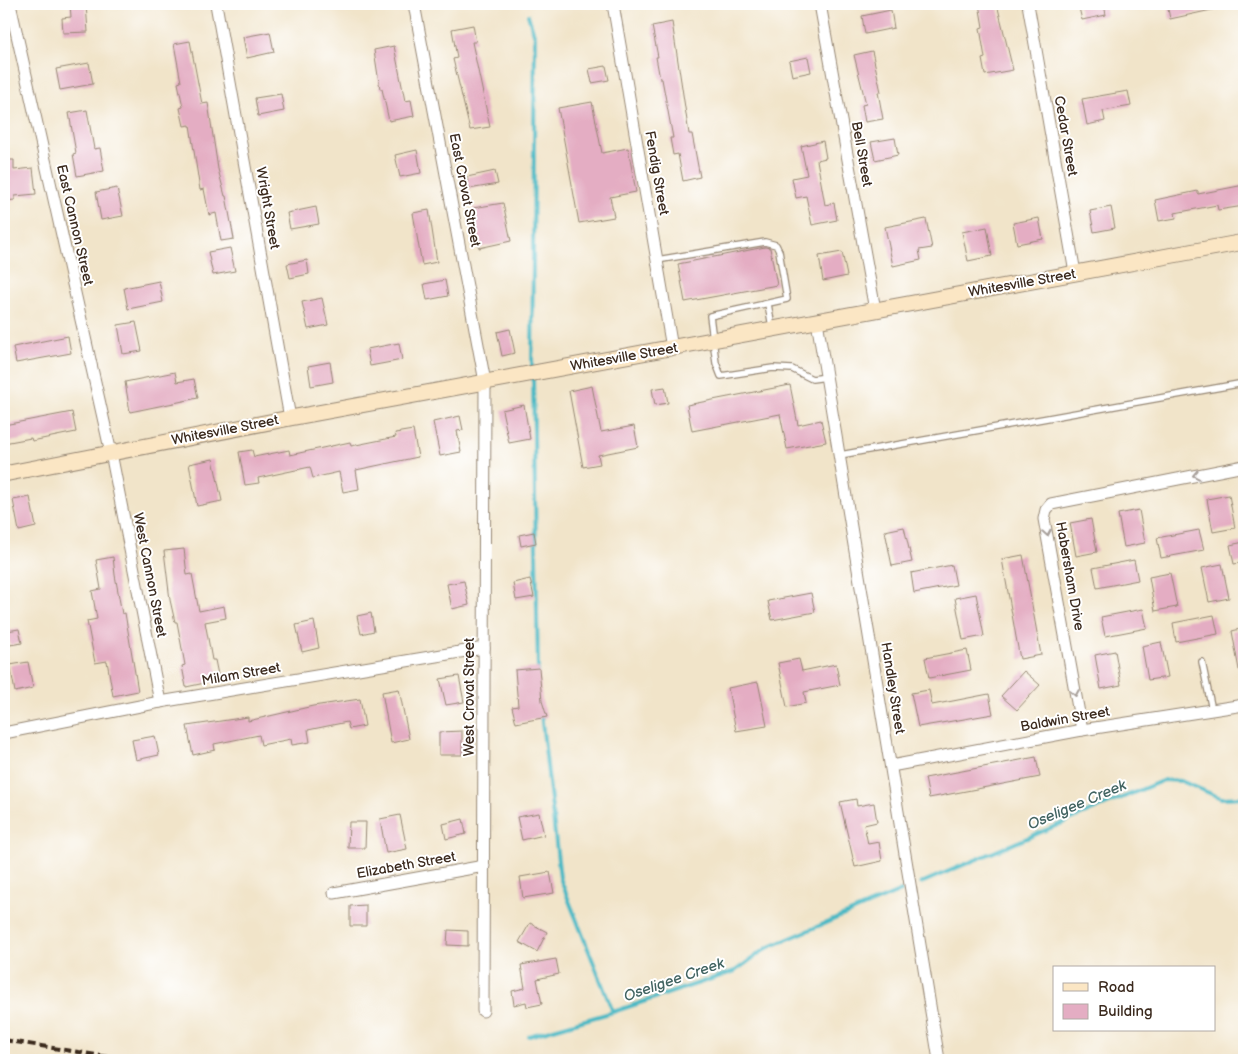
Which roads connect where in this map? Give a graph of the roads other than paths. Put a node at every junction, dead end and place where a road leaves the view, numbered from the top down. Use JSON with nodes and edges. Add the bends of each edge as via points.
{"nodes":[{"id":1,"x":216,"y":4,"type":"edge"},
{"id":2,"x":414,"y":4,"type":"edge"},
{"id":3,"x":613,"y":4,"type":"edge"},
{"id":4,"x":820,"y":4,"type":"edge"},
{"id":5,"x":1028,"y":4,"type":"edge"},
{"id":6,"x":9,"y":11,"type":"edge"},
{"id":7,"x":1244,"y":242,"type":"edge"},
{"id":8,"x":657,"y":260,"type":"junction"},
{"id":9,"x":1075,"y":273,"type":"junction"},
{"id":10,"x":768,"y":304,"type":"junction"},
{"id":11,"x":875,"y":310,"type":"junction"},
{"id":12,"x":817,"y":321,"type":"junction"},
{"id":13,"x":772,"y":329,"type":"junction"},
{"id":14,"x":712,"y":340,"type":"junction"},
{"id":15,"x":672,"y":348,"type":"junction"},
{"id":16,"x":827,"y":377,"type":"junction"},
{"id":17,"x":485,"y":382,"type":"junction"},
{"id":18,"x":1244,"y":383,"type":"edge"},
{"id":19,"x":290,"y":418,"type":"junction"},
{"id":20,"x":111,"y":452,"type":"junction"},
{"id":21,"x":840,"y":455,"type":"junction"},
{"id":22,"x":1244,"y":466,"type":"edge"},
{"id":23,"x":4,"y":474,"type":"edge"},
{"id":24,"x":484,"y":648,"type":"junction"},
{"id":25,"x":1202,"y":662,"type":"dead end"},
{"id":26,"x":160,"y":702,"type":"junction"},
{"id":27,"x":1244,"y":705,"type":"edge"},
{"id":28,"x":1212,"y":710,"type":"junction"},
{"id":29,"x":1082,"y":730,"type":"junction"},
{"id":30,"x":4,"y":733,"type":"edge"},
{"id":31,"x":891,"y":766,"type":"junction"},
{"id":32,"x":484,"y":866,"type":"junction"},
{"id":33,"x":334,"y":893,"type":"dead end"},
{"id":34,"x":483,"y":1011,"type":"dead end"},
{"id":35,"x":939,"y":1060,"type":"edge"}],
"edges":[{"from":1,"to":19,"type":"street","name":"Wright Street"},
{"from":2,"to":17,"type":"street","name":"East Crovat Street"},
{"from":3,"to":8,"type":"street","name":"Fendig Street"},
{"from":4,"to":11,"type":"street","name":"Bell Street"},
{"from":5,"to":9,"type":"street","name":"Cedar Street"},
{"from":6,"to":20,"type":"street","name":"East Cannon Street"},
{"from":7,"to":9,"type":"main road","name":"Whitesville Street"},
{"from":8,"to":10,"type":"lane","via":[[771,243],[779,251],[787,299]]},
{"from":8,"to":15,"type":"street","name":"Fendig Street"},
{"from":9,"to":11,"type":"main road","name":"Whitesville Street"},
{"from":10,"to":13,"type":"lane"},
{"from":10,"to":14,"type":"lane","via":[[713,314],[709,320]]},
{"from":11,"to":12,"type":"main road","name":"Whitesville Street"},
{"from":12,"to":13,"type":"main road","name":"Whitesville Street"},
{"from":12,"to":16,"type":"street","name":"Handley Street"},
{"from":13,"to":14,"type":"main road","name":"Whitesville Street"},
{"from":14,"to":15,"type":"main road","name":"Whitesville Street"},
{"from":14,"to":16,"type":"lane","via":[[720,376],[773,368],[792,369],[812,379]]},
{"from":15,"to":17,"type":"main road","name":"Whitesville Street"},
{"from":16,"to":21,"type":"street","name":"Handley Street"},
{"from":17,"to":19,"type":"main road","name":"Whitesville Street"},
{"from":17,"to":24,"type":"street","name":"West Crovat Street"},
{"from":18,"to":21,"type":"lane"},
{"from":19,"to":20,"type":"main road","name":"Whitesville Street"},
{"from":20,"to":23,"type":"main road","name":"Whitesville Street"},
{"from":20,"to":26,"type":"street","name":"West Cannon Street"},
{"from":21,"to":31,"type":"street","name":"Handley Street"},
{"from":22,"to":29,"type":"street","name":"Habersham Drive","one_way":true,"via":[[1097,493],[1052,504],[1046,510],[1044,519]]},
{"from":24,"to":26,"type":"street","name":"Milam Street"},
{"from":24,"to":32,"type":"street","name":"West Crovat Street"},
{"from":25,"to":28,"type":"lane"},
{"from":26,"to":30,"type":"street","name":"Milam Street"},
{"from":27,"to":28,"type":"street","name":"Baldwin Street"},
{"from":28,"to":29,"type":"street","name":"Baldwin Street"},
{"from":29,"to":31,"type":"street","name":"Baldwin Street"},
{"from":31,"to":35,"type":"street","name":"Handley Street"},
{"from":32,"to":33,"type":"street","name":"Elizabeth Street"},
{"from":32,"to":34,"type":"street","name":"West Crovat Street"}]}
